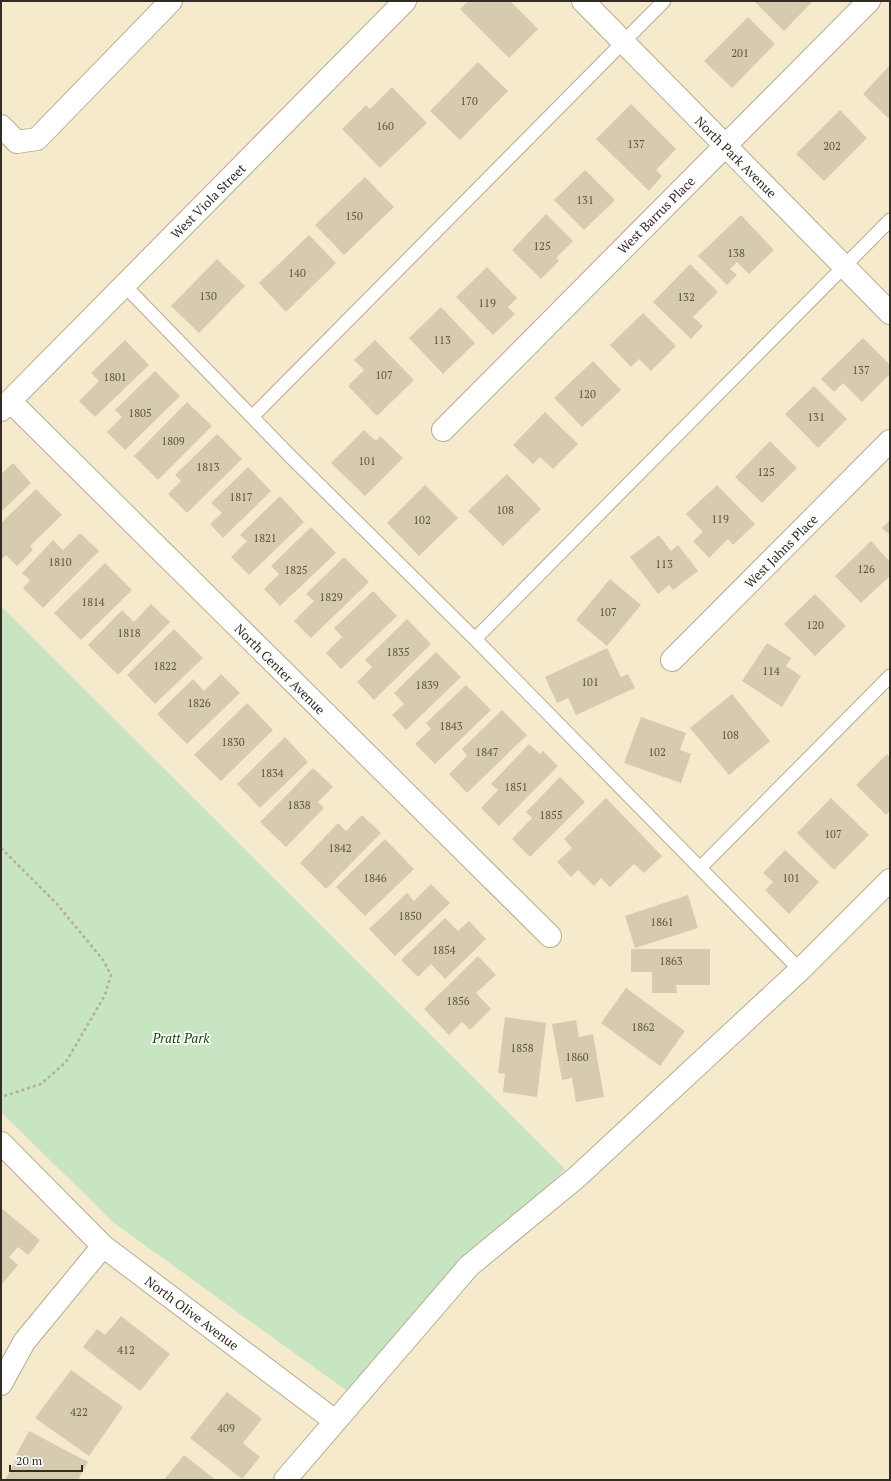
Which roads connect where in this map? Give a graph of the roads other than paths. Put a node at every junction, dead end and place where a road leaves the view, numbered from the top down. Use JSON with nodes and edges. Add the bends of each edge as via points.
{"nodes":[{"id":1,"x":171,"y":1,"type":"edge"},
{"id":2,"x":405,"y":1,"type":"edge"},
{"id":3,"x":583,"y":1,"type":"edge"},
{"id":4,"x":664,"y":1,"type":"edge"},
{"id":5,"x":869,"y":1,"type":"edge"},
{"id":6,"x":624,"y":42,"type":"junction"},
{"id":7,"x":1,"y":126,"type":"edge"},
{"id":8,"x":725,"y":146,"type":"junction"},
{"id":9,"x":890,"y":220,"type":"edge"},
{"id":10,"x":844,"y":266,"type":"junction"},
{"id":11,"x":125,"y":286,"type":"junction"},
{"id":12,"x":890,"y":313,"type":"edge"},
{"id":13,"x":6,"y":406,"type":"edge"},
{"id":14,"x":252,"y":416,"type":"junction"},
{"id":15,"x":443,"y":430,"type":"dead end"},
{"id":16,"x":890,"y":441,"type":"edge"},
{"id":17,"x":475,"y":639,"type":"junction"},
{"id":18,"x":672,"y":660,"type":"dead end"},
{"id":19,"x":890,"y":676,"type":"edge"},
{"id":20,"x":700,"y":868,"type":"junction"},
{"id":21,"x":890,"y":880,"type":"edge"},
{"id":22,"x":550,"y":936,"type":"dead end"},
{"id":23,"x":800,"y":970,"type":"junction"},
{"id":24,"x":1,"y":1143,"type":"edge"},
{"id":25,"x":103,"y":1246,"type":"junction"},
{"id":26,"x":1,"y":1384,"type":"edge"},
{"id":27,"x":335,"y":1421,"type":"junction"},
{"id":28,"x":285,"y":1480,"type":"edge"}],
"edges":[{"from":1,"to":7,"type":"street","via":[[37,139],[17,142]]},
{"from":2,"to":11,"type":"street","name":"West Viola Street"},
{"from":3,"to":6,"type":"street","name":"North Park Avenue"},
{"from":4,"to":6,"type":"lane"},
{"from":5,"to":8,"type":"street","name":"West Barrus Place"},
{"from":6,"to":8,"type":"street","name":"North Park Avenue"},
{"from":6,"to":14,"type":"lane"},
{"from":8,"to":10,"type":"street","name":"North Park Avenue"},
{"from":8,"to":15,"type":"street","name":"West Barrus Place"},
{"from":9,"to":10,"type":"lane"},
{"from":10,"to":12,"type":"street","name":"North Park Avenue"},
{"from":10,"to":17,"type":"lane"},
{"from":11,"to":13,"type":"street","name":"West Viola Street"},
{"from":11,"to":14,"type":"lane"},
{"from":13,"to":22,"type":"street","name":"North Center Avenue"},
{"from":14,"to":17,"type":"lane"},
{"from":16,"to":18,"type":"street","name":"West Jahns Place"},
{"from":17,"to":20,"type":"lane"},
{"from":19,"to":20,"type":"lane"},
{"from":20,"to":23,"type":"lane"},
{"from":21,"to":23,"type":"street"},
{"from":23,"to":27,"type":"street","via":[[577,1176],[469,1266]]},
{"from":24,"to":25,"type":"street","name":"North Olive Avenue"},
{"from":25,"to":26,"type":"street","via":[[24,1342]]},
{"from":25,"to":27,"type":"street","name":"North Olive Avenue"},
{"from":27,"to":28,"type":"street"}]}
